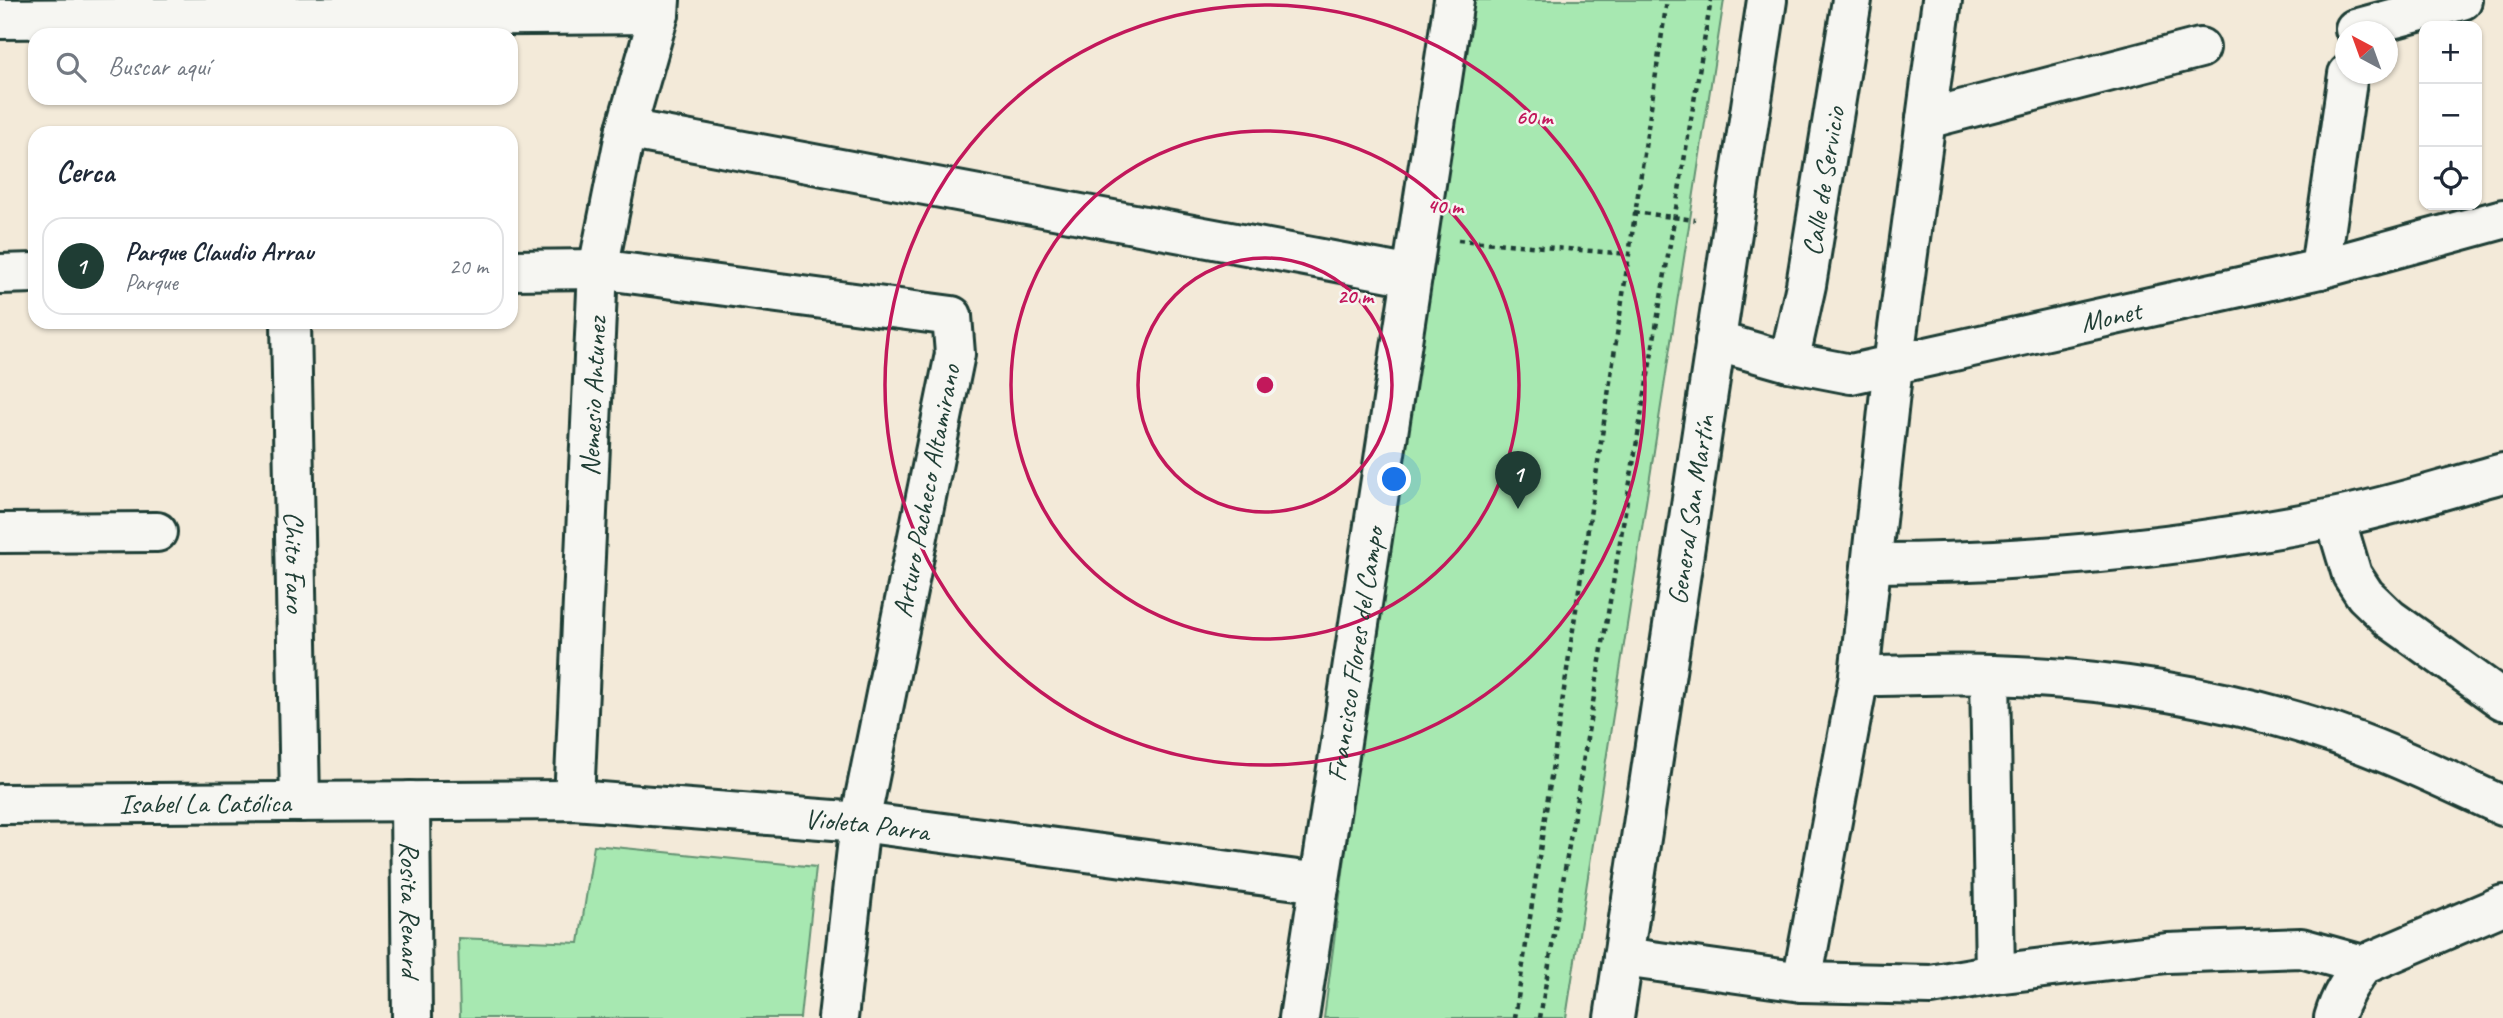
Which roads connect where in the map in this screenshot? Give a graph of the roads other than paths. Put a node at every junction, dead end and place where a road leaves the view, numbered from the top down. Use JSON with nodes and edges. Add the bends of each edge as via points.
{"nodes":[{"id":1,"x":1454,"y":0,"type":"edge"},
{"id":2,"x":1767,"y":0,"type":"edge"},
{"id":3,"x":1853,"y":0,"type":"edge"},
{"id":4,"x":1942,"y":0,"type":"edge"},
{"id":5,"x":2462,"y":0,"type":"edge"},
{"id":6,"x":659,"y":7,"type":"edge"},
{"id":7,"x":276,"y":8,"type":"edge"},
{"id":8,"x":0,"y":19,"type":"edge"},
{"id":9,"x":2356,"y":20,"type":"edge"},
{"id":10,"x":2200,"y":48,"type":"dead end"},
{"id":11,"x":2347,"y":84,"type":"edge"},
{"id":12,"x":1926,"y":119,"type":"junction"},
{"id":13,"x":626,"y":129,"type":"junction"},
{"id":14,"x":2503,"y":219,"type":"edge"},
{"id":15,"x":2320,"y":269,"type":"junction"},
{"id":16,"x":518,"y":270,"type":"edge"},
{"id":17,"x":598,"y":270,"type":"junction"},
{"id":18,"x":28,"y":273,"type":"edge"},
{"id":19,"x":0,"y":274,"type":"edge"},
{"id":20,"x":1412,"y":276,"type":"junction"},
{"id":21,"x":291,"y":329,"type":"edge"},
{"id":22,"x":1715,"y":341,"type":"junction"},
{"id":23,"x":1789,"y":362,"type":"junction"},
{"id":24,"x":1893,"y":365,"type":"junction"},
{"id":25,"x":2503,"y":473,"type":"edge"},
{"id":26,"x":2335,"y":517,"type":"junction"},
{"id":27,"x":157,"y":532,"type":"dead end"},
{"id":28,"x":0,"y":533,"type":"edge"},
{"id":29,"x":1871,"y":563,"type":"junction"},
{"id":30,"x":1990,"y":675,"type":"junction"},
{"id":31,"x":1859,"y":676,"type":"junction"},
{"id":32,"x":2503,"y":700,"type":"edge"},
{"id":33,"x":574,"y":800,"type":"junction"},
{"id":34,"x":410,"y":801,"type":"junction"},
{"id":35,"x":300,"y":802,"type":"junction"},
{"id":36,"x":0,"y":804,"type":"edge"},
{"id":37,"x":2503,"y":806,"type":"edge"},
{"id":38,"x":860,"y":822,"type":"junction"},
{"id":39,"x":1320,"y":883,"type":"junction"},
{"id":40,"x":2503,"y":905,"type":"edge"},
{"id":41,"x":1623,"y":957,"type":"junction"},
{"id":42,"x":2363,"y":965,"type":"junction"},
{"id":43,"x":1995,"y":974,"type":"junction"},
{"id":44,"x":1802,"y":982,"type":"junction"},
{"id":45,"x":412,"y":1018,"type":"edge"},
{"id":46,"x":838,"y":1018,"type":"edge"},
{"id":47,"x":1299,"y":1018,"type":"edge"},
{"id":48,"x":1614,"y":1018,"type":"edge"},
{"id":49,"x":2334,"y":1018,"type":"edge"}],
"edges":[{"from":1,"to":20,"type":"street","name":"Francisco Flores del Campo"},
{"from":2,"to":22,"type":"street","name":"General San Martín"},
{"from":3,"to":23,"type":"street","name":"Calle de Servicio"},
{"from":4,"to":12,"type":"street"},
{"from":5,"to":9,"type":"street"},
{"from":6,"to":7,"type":"street"},
{"from":6,"to":13,"type":"street","name":"Nemesio Antunez"},
{"from":7,"to":8,"type":"street"},
{"from":10,"to":12,"type":"street"},
{"from":11,"to":15,"type":"street"},
{"from":12,"to":24,"type":"street"},
{"from":13,"to":17,"type":"street","name":"Nemesio Antunez"},
{"from":13,"to":20,"type":"street"},
{"from":14,"to":15,"type":"street","name":"Monet"},
{"from":15,"to":24,"type":"street","name":"Monet"},
{"from":16,"to":17,"type":"street"},
{"from":17,"to":33,"type":"street","name":"Nemesio Antunez"},
{"from":17,"to":38,"type":"street","name":"Arturo Pacheco Altamirano","via":[[952,316],[955,354]]},
{"from":18,"to":19,"type":"street"},
{"from":20,"to":39,"type":"street","name":"Francisco Flores del Campo"},
{"from":21,"to":35,"type":"street","name":"Chito Faro"},
{"from":22,"to":23,"type":"street","name":"Monet"},
{"from":22,"to":41,"type":"street","name":"General San Martín"},
{"from":23,"to":24,"type":"street","name":"Monet","via":[[1851,374]]},
{"from":24,"to":29,"type":"street"},
{"from":25,"to":26,"type":"street"},
{"from":26,"to":29,"type":"street","via":[[2092,554]]},
{"from":26,"to":32,"type":"street","via":[[2352,575],[2365,595],[2390,619]]},
{"from":27,"to":28,"type":"street"},
{"from":29,"to":31,"type":"street"},
{"from":30,"to":31,"type":"street"},
{"from":30,"to":37,"type":"street","via":[[2144,688],[2275,716],[2383,751]]},
{"from":30,"to":43,"type":"street"},
{"from":31,"to":44,"type":"street"},
{"from":33,"to":34,"type":"street","name":"Violeta Parra"},
{"from":33,"to":38,"type":"street","name":"Violeta Parra"},
{"from":34,"to":35,"type":"street","name":"Isabel La Católica"},
{"from":34,"to":45,"type":"street","name":"Rosita Renard"},
{"from":35,"to":36,"type":"street","name":"Isabel La Católica"},
{"from":38,"to":39,"type":"street","name":"Violeta Parra"},
{"from":38,"to":46,"type":"street","name":"Arturo Pacheco Altamirano"},
{"from":39,"to":47,"type":"street","name":"Francisco Flores del Campo"},
{"from":40,"to":42,"type":"street"},
{"from":41,"to":44,"type":"street"},
{"from":41,"to":48,"type":"street","name":"General San Martín"},
{"from":42,"to":43,"type":"street","via":[[2301,948],[2258,949],[2167,953]]},
{"from":42,"to":49,"type":"street","via":[[2344,991]]},
{"from":43,"to":44,"type":"street","via":[[1931,985]]}]}
